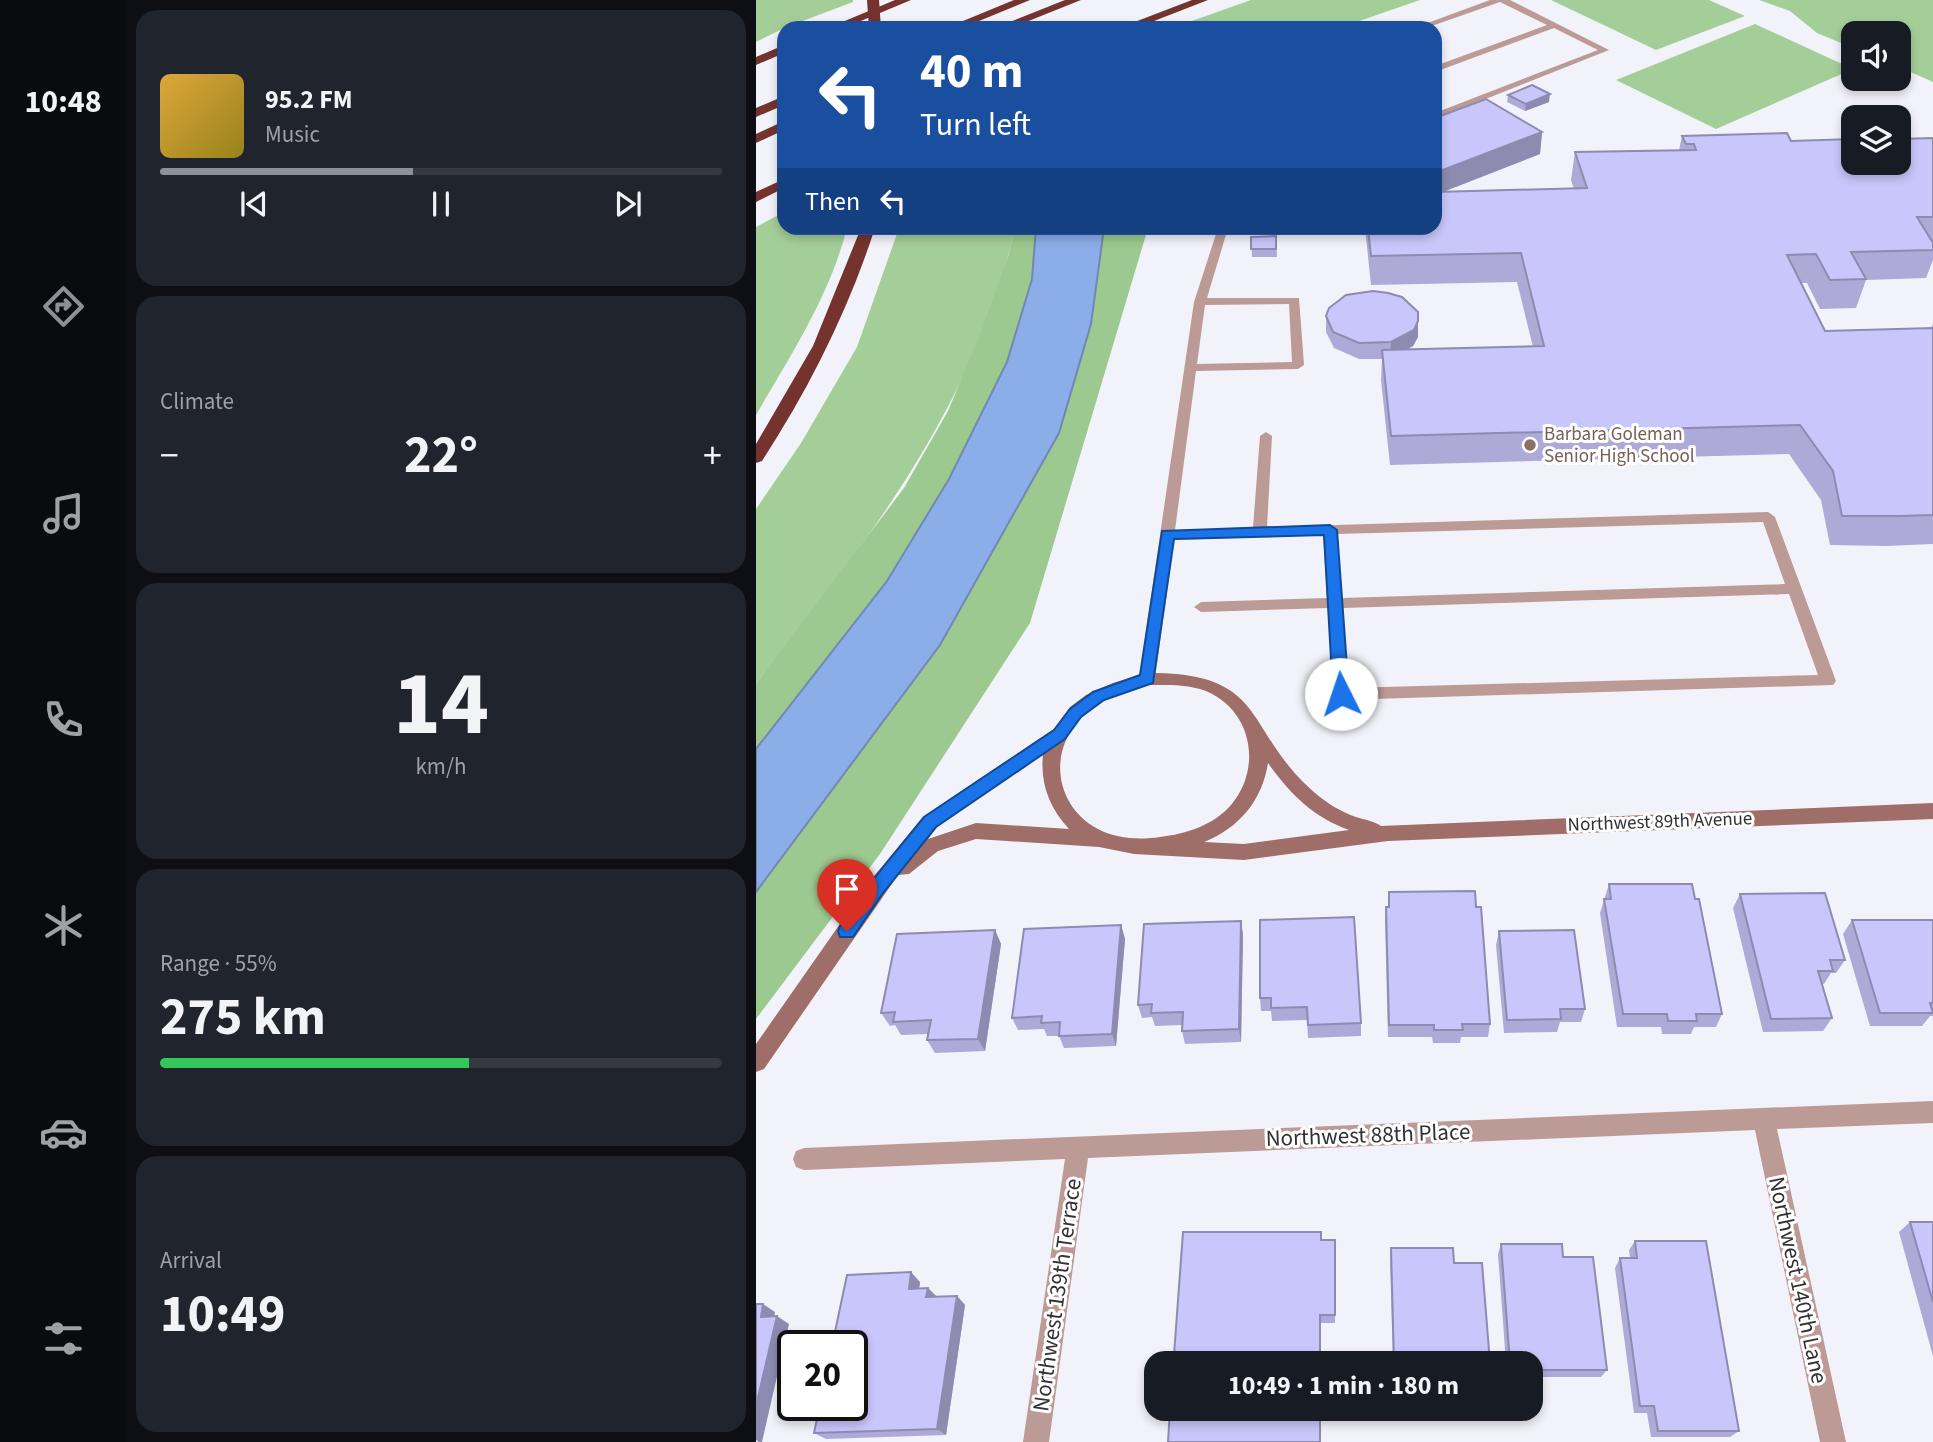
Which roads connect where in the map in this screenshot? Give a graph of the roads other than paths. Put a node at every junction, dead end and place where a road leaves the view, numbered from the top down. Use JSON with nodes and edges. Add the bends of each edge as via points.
{"nodes":[{"id":1,"x":873,"y":0,"type":"edge"},
{"id":2,"x":905,"y":0,"type":"edge"},
{"id":3,"x":1024,"y":0,"type":"edge"},
{"id":4,"x":1075,"y":0,"type":"edge"},
{"id":5,"x":1202,"y":0,"type":"edge"},
{"id":6,"x":1500,"y":0,"type":"edge"},
{"id":7,"x":852,"y":21,"type":"edge"},
{"id":8,"x":874,"y":21,"type":"edge"},
{"id":9,"x":969,"y":21,"type":"edge"},
{"id":10,"x":1020,"y":21,"type":"edge"},
{"id":11,"x":1144,"y":21,"type":"edge"},
{"id":12,"x":1438,"y":21,"type":"edge"},
{"id":13,"x":1554,"y":25,"type":"junction"},
{"id":14,"x":777,"y":52,"type":"edge"},
{"id":15,"x":756,"y":61,"type":"edge"},
{"id":16,"x":1442,"y":66,"type":"edge"},
{"id":17,"x":777,"y":103,"type":"edge"},
{"id":18,"x":756,"y":113,"type":"edge"},
{"id":19,"x":1442,"y":113,"type":"edge"},
{"id":20,"x":777,"y":128,"type":"edge"},
{"id":21,"x":756,"y":139,"type":"edge"},
{"id":22,"x":777,"y":187,"type":"edge"},
{"id":23,"x":756,"y":198,"type":"edge"},
{"id":24,"x":866,"y":235,"type":"edge"},
{"id":25,"x":1221,"y":235,"type":"edge"},
{"id":26,"x":1200,"y":302,"type":"junction"},
{"id":27,"x":1191,"y":368,"type":"junction"},
{"id":28,"x":1266,"y":436,"type":"dead end"},
{"id":29,"x":756,"y":457,"type":"edge"},
{"id":30,"x":1330,"y":530,"type":"junction"},
{"id":31,"x":1260,"y":532,"type":"junction"},
{"id":32,"x":1167,"y":535,"type":"junction"},
{"id":33,"x":1794,"y":589,"type":"junction"},
{"id":34,"x":1335,"y":601,"type":"junction"},
{"id":35,"x":1201,"y":607,"type":"dead end"},
{"id":36,"x":1147,"y":678,"type":"junction"},
{"id":37,"x":1059,"y":734,"type":"junction"},
{"id":38,"x":1259,"y":736,"type":"junction"},
{"id":39,"x":1933,"y":811,"type":"edge"},
{"id":40,"x":1388,"y":833,"type":"junction"},
{"id":41,"x":1101,"y":839,"type":"junction"},
{"id":42,"x":1142,"y":848,"type":"junction"},
{"id":43,"x":877,"y":887,"type":"junction"},
{"id":44,"x":756,"y":1062,"type":"edge"},
{"id":45,"x":1933,"y":1112,"type":"edge"},
{"id":46,"x":1763,"y":1118,"type":"junction"},
{"id":47,"x":1078,"y":1147,"type":"junction"},
{"id":48,"x":804,"y":1159,"type":"dead end"},
{"id":49,"x":1036,"y":1442,"type":"edge"},
{"id":50,"x":1833,"y":1442,"type":"edge"}],
"edges":[{"from":1,"to":8,"type":"highway","bridge":true},
{"from":2,"to":7,"type":"highway"},
{"from":3,"to":9,"type":"highway"},
{"from":4,"to":10,"type":"highway"},
{"from":5,"to":11,"type":"highway"},
{"from":6,"to":12,"type":"lane"},
{"from":6,"to":13,"type":"lane"},
{"from":13,"to":16,"type":"lane"},
{"from":13,"to":19,"type":"lane","via":[[1605,50]]},
{"from":14,"to":15,"type":"highway"},
{"from":17,"to":18,"type":"highway"},
{"from":20,"to":21,"type":"highway"},
{"from":22,"to":23,"type":"highway"},
{"from":24,"to":29,"type":"highway","via":[[847,292],[794,402]]},
{"from":25,"to":26,"type":"lane"},
{"from":26,"to":27,"type":"lane"},
{"from":26,"to":27,"type":"lane","via":[[1295,300],[1298,365]]},
{"from":27,"to":32,"type":"lane"},
{"from":28,"to":31,"type":"lane"},
{"from":30,"to":31,"type":"lane"},
{"from":30,"to":33,"type":"lane","via":[[1768,517]]},
{"from":30,"to":34,"type":"lane"},
{"from":31,"to":32,"type":"lane"},
{"from":32,"to":36,"type":"lane"},
{"from":33,"to":34,"type":"lane"},
{"from":33,"to":34,"type":"lane","via":[[1828,681],[1341,694]]},
{"from":34,"to":35,"type":"lane"},
{"from":36,"to":37,"type":"street","via":[[1098,696],[1075,713]]},
{"from":36,"to":38,"type":"street","via":[[1183,679],[1209,686],[1232,698],[1249,715]]},
{"from":37,"to":41,"type":"street","via":[[1050,758],[1050,783],[1059,806],[1077,825]]},
{"from":37,"to":43,"type":"street","via":[[930,822]]},
{"from":38,"to":40,"type":"street","name":"Northwest 89th Avenue","via":[[1299,794],[1343,823]]},
{"from":38,"to":42,"type":"street","via":[[1261,762],[1253,788],[1235,813],[1176,844]]},
{"from":39,"to":40,"type":"street","name":"Northwest 89th Avenue"},
{"from":40,"to":42,"type":"street","name":"Northwest 89th Avenue","via":[[1244,852]]},
{"from":41,"to":42,"type":"street"},
{"from":41,"to":43,"type":"street","via":[[976,831],[932,845]]},
{"from":43,"to":44,"type":"street"},
{"from":45,"to":46,"type":"street","name":"Northwest 88th Place"},
{"from":46,"to":47,"type":"street","name":"Northwest 88th Place"},
{"from":46,"to":50,"type":"street","name":"Northwest 140th Lane"},
{"from":47,"to":48,"type":"street","name":"Northwest 88th Place"},
{"from":47,"to":49,"type":"street","name":"Northwest 139th Terrace"}]}
